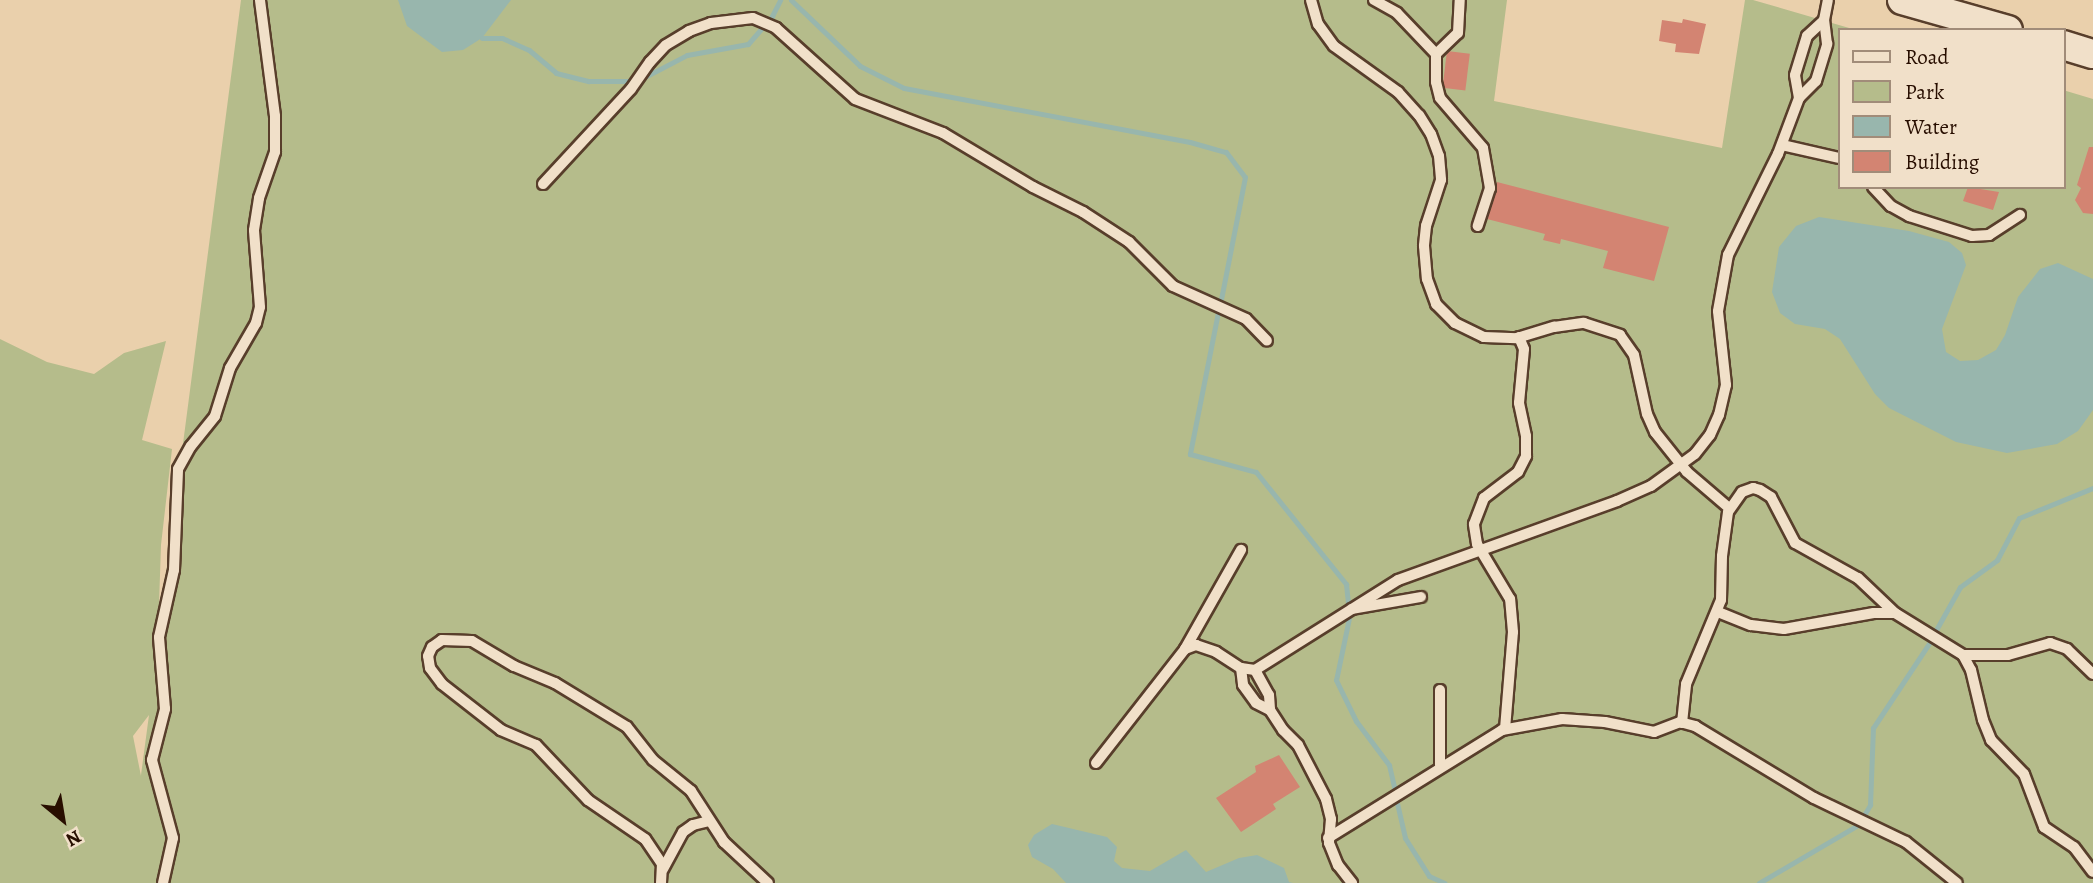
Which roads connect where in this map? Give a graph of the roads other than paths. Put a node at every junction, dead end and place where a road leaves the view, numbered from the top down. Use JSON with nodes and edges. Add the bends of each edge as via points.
{"nodes":[{"id":1,"x":260,"y":0,"type":"edge"},
{"id":2,"x":1311,"y":0,"type":"edge"},
{"id":3,"x":1460,"y":0,"type":"edge"},
{"id":4,"x":1828,"y":0,"type":"edge"},
{"id":5,"x":1902,"y":0,"type":"edge"},
{"id":6,"x":1379,"y":1,"type":"edge"},
{"id":7,"x":1824,"y":20,"type":"junction"},
{"id":8,"x":2001,"y":28,"type":"edge"},
{"id":9,"x":2065,"y":46,"type":"edge"},
{"id":10,"x":1436,"y":54,"type":"junction"},
{"id":11,"x":2093,"y":54,"type":"edge"},
{"id":12,"x":1800,"y":98,"type":"junction"},
{"id":13,"x":1782,"y":145,"type":"junction"},
{"id":14,"x":1838,"y":158,"type":"edge"},
{"id":15,"x":543,"y":184,"type":"dead end"},
{"id":16,"x":1875,"y":189,"type":"edge"},
{"id":17,"x":2020,"y":215,"type":"dead end"},
{"id":18,"x":1478,"y":226,"type":"dead end"},
{"id":19,"x":1519,"y":337,"type":"junction"},
{"id":20,"x":1267,"y":341,"type":"dead end"},
{"id":21,"x":1682,"y":466,"type":"junction"},
{"id":22,"x":1729,"y":508,"type":"junction"},
{"id":23,"x":1241,"y":550,"type":"dead end"},
{"id":24,"x":1480,"y":550,"type":"junction"},
{"id":25,"x":1421,"y":597,"type":"dead end"},
{"id":26,"x":1348,"y":610,"type":"junction"},
{"id":27,"x":1718,"y":612,"type":"junction"},
{"id":28,"x":1895,"y":613,"type":"junction"},
{"id":29,"x":1185,"y":649,"type":"junction"},
{"id":30,"x":1963,"y":655,"type":"junction"},
{"id":31,"x":1241,"y":668,"type":"junction"},
{"id":32,"x":1255,"y":670,"type":"junction"},
{"id":33,"x":2093,"y":674,"type":"edge"},
{"id":34,"x":1440,"y":690,"type":"dead end"},
{"id":35,"x":1270,"y":710,"type":"junction"},
{"id":36,"x":1682,"y":723,"type":"junction"},
{"id":37,"x":1505,"y":729,"type":"junction"},
{"id":38,"x":1096,"y":763,"type":"dead end"},
{"id":39,"x":1440,"y":765,"type":"junction"},
{"id":40,"x":709,"y":821,"type":"junction"},
{"id":41,"x":1328,"y":838,"type":"junction"},
{"id":42,"x":663,"y":869,"type":"junction"},
{"id":43,"x":2093,"y":872,"type":"edge"},
{"id":44,"x":163,"y":883,"type":"edge"},
{"id":45,"x":661,"y":883,"type":"edge"},
{"id":46,"x":768,"y":883,"type":"edge"},
{"id":47,"x":1352,"y":883,"type":"edge"},
{"id":48,"x":1957,"y":883,"type":"edge"}],
"edges":[{"from":1,"to":44,"type":"lane","via":[[275,116],[275,152],[254,230],[260,307],[230,368],[215,416],[178,469],[174,569],[159,637],[165,709],[152,760],[173,838]]},
{"from":2,"to":19,"type":"lane","via":[[1318,23],[1334,46],[1398,92],[1431,134],[1441,180],[1424,246],[1427,279],[1436,304],[1475,335]]},
{"from":3,"to":10,"type":"lane","via":[[1458,33]]},
{"from":4,"to":7,"type":"lane"},
{"from":5,"to":8,"type":"main road"},
{"from":6,"to":10,"type":"lane"},
{"from":7,"to":12,"type":"lane","via":[[1827,44],[1816,82]]},
{"from":7,"to":12,"type":"lane","via":[[1807,36],[1795,75]]},
{"from":9,"to":11,"type":"main road"},
{"from":10,"to":18,"type":"lane","via":[[1440,97],[1474,133],[1488,168],[1490,188]]},
{"from":12,"to":13,"type":"lane"},
{"from":13,"to":14,"type":"lane"},
{"from":13,"to":21,"type":"lane","via":[[1721,278],[1718,311],[1726,385],[1718,415],[1710,435]]},
{"from":15,"to":20,"type":"lane","via":[[666,45],[711,23],[753,18],[776,28],[855,99],[943,133],[1083,212],[1129,242],[1173,286],[1246,319]]},
{"from":16,"to":17,"type":"lane","via":[[1909,216],[1972,236],[1989,235]]},
{"from":19,"to":21,"type":"lane","via":[[1574,323],[1592,324],[1620,335],[1634,355],[1651,424]]},
{"from":19,"to":24,"type":"lane","via":[[1524,349],[1519,403],[1526,456],[1518,472],[1479,506],[1474,524]]},
{"from":21,"to":22,"type":"lane"},
{"from":21,"to":24,"type":"lane","via":[[1617,501]]},
{"from":22,"to":27,"type":"lane"},
{"from":22,"to":28,"type":"lane","via":[[1748,489],[1766,493],[1795,543],[1858,578]]},
{"from":23,"to":29,"type":"lane"},
{"from":24,"to":26,"type":"lane","via":[[1398,580]]},
{"from":24,"to":37,"type":"lane","via":[[1510,599],[1513,632]]},
{"from":25,"to":26,"type":"lane"},
{"from":26,"to":32,"type":"lane"},
{"from":27,"to":28,"type":"lane","via":[[1751,625],[1776,628],[1817,625],[1874,612]]},
{"from":27,"to":36,"type":"lane","via":[[1686,684]]},
{"from":28,"to":30,"type":"lane"},
{"from":29,"to":31,"type":"lane","via":[[1196,645]]},
{"from":29,"to":38,"type":"lane"},
{"from":30,"to":33,"type":"lane","via":[[2008,655],[2050,643],[2067,649]]},
{"from":30,"to":43,"type":"lane","via":[[1991,740],[2024,774],[2044,827],[2074,847]]},
{"from":31,"to":32,"type":"lane"},
{"from":31,"to":35,"type":"lane","via":[[1243,685],[1256,703]]},
{"from":32,"to":35,"type":"lane","via":[[1269,695]]},
{"from":34,"to":39,"type":"lane"},
{"from":35,"to":41,"type":"lane","via":[[1298,745],[1326,799],[1331,819]]},
{"from":36,"to":37,"type":"lane","via":[[1654,732],[1562,719]]},
{"from":36,"to":48,"type":"lane","via":[[1695,726],[1814,799],[1906,842]]},
{"from":37,"to":39,"type":"lane"},
{"from":39,"to":41,"type":"lane"},
{"from":40,"to":42,"type":"lane","via":[[683,832]]},
{"from":40,"to":42,"type":"lane","via":[[691,792],[653,760],[627,727],[555,683],[472,641],[442,640],[432,647],[430,668],[442,684],[501,730],[541,749],[587,800],[645,839]]},
{"from":40,"to":46,"type":"lane","via":[[730,849]]},
{"from":41,"to":47,"type":"lane","via":[[1338,865]]},
{"from":42,"to":45,"type":"lane"}]}
